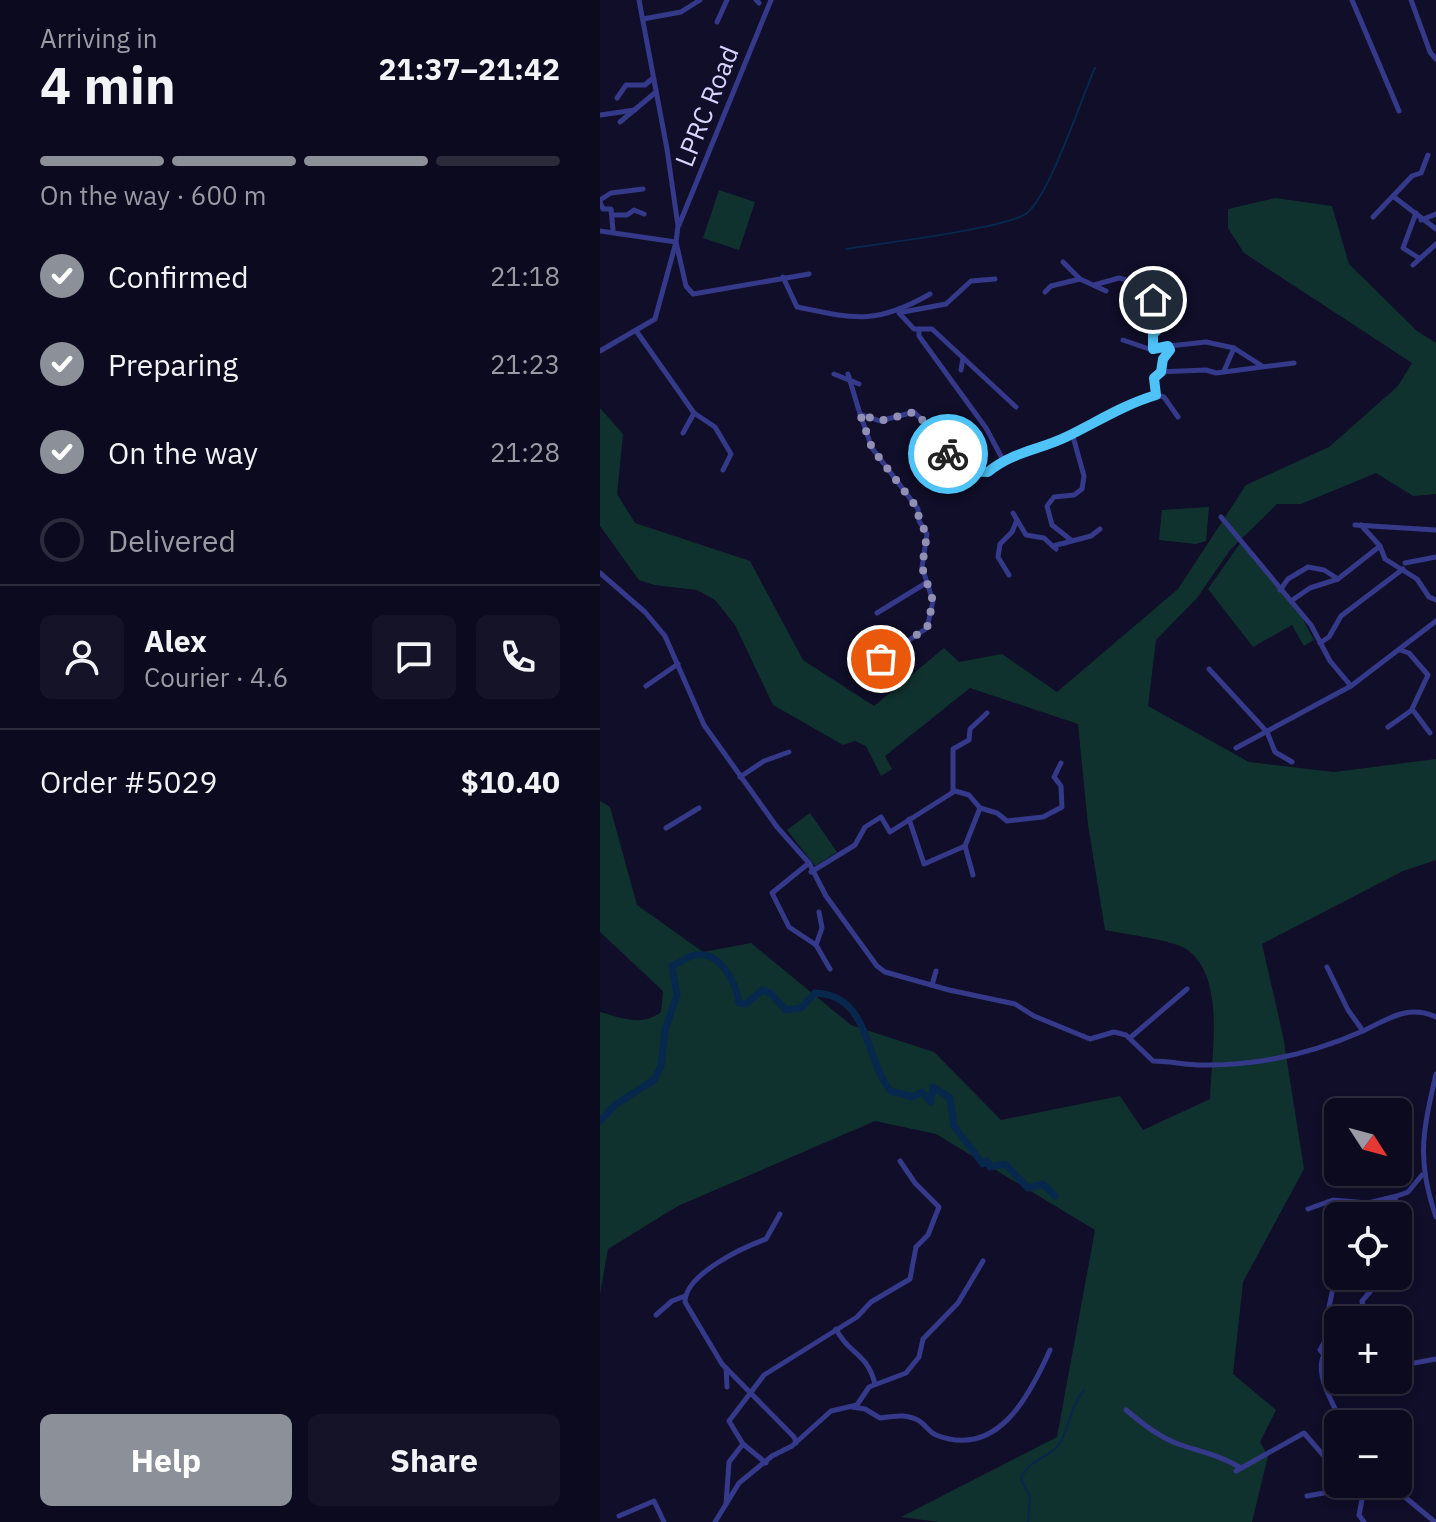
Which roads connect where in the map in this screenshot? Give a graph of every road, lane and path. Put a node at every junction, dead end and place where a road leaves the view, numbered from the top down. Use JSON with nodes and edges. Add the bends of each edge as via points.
{"nodes":[{"id":1,"x":639,"y":0,"type":"edge"},
{"id":2,"x":700,"y":0,"type":"edge"},
{"id":3,"x":727,"y":0,"type":"edge"},
{"id":4,"x":771,"y":0,"type":"edge"},
{"id":5,"x":1352,"y":0,"type":"edge"},
{"id":6,"x":1411,"y":0,"type":"edge"},
{"id":7,"x":643,"y":19,"type":"junction"},
{"id":8,"x":717,"y":22,"type":"dead end"},
{"id":9,"x":1436,"y":59,"type":"edge"},
{"id":10,"x":654,"y":78,"type":"junction"},
{"id":11,"x":656,"y":91,"type":"junction"},
{"id":12,"x":617,"y":98,"type":"dead end"},
{"id":13,"x":636,"y":110,"type":"junction"},
{"id":14,"x":1399,"y":111,"type":"dead end"},
{"id":15,"x":600,"y":115,"type":"edge"},
{"id":16,"x":620,"y":122,"type":"dead end"},
{"id":17,"x":1428,"y":155,"type":"dead end"},
{"id":18,"x":643,"y":189,"type":"dead end"},
{"id":19,"x":1394,"y":197,"type":"junction"},
{"id":20,"x":600,"y":201,"type":"edge"},
{"id":21,"x":644,"y":214,"type":"dead end"},
{"id":22,"x":1436,"y":214,"type":"edge"},
{"id":23,"x":612,"y":215,"type":"junction"},
{"id":24,"x":1373,"y":217,"type":"dead end"},
{"id":25,"x":1414,"y":217,"type":"junction"},
{"id":26,"x":1424,"y":220,"type":"junction"},
{"id":27,"x":678,"y":226,"type":"junction"},
{"id":28,"x":1436,"y":229,"type":"edge"},
{"id":29,"x":613,"y":230,"type":"junction"},
{"id":30,"x":600,"y":231,"type":"edge"},
{"id":31,"x":676,"y":242,"type":"junction"},
{"id":32,"x":1436,"y":244,"type":"edge"},
{"id":33,"x":1419,"y":258,"type":"junction"},
{"id":34,"x":1063,"y":262,"type":"dead end"},
{"id":35,"x":1413,"y":265,"type":"dead end"},
{"id":36,"x":809,"y":274,"type":"dead end"},
{"id":37,"x":783,"y":277,"type":"junction"},
{"id":38,"x":995,"y":279,"type":"dead end"},
{"id":39,"x":1080,"y":279,"type":"junction"},
{"id":40,"x":1094,"y":285,"type":"junction"},
{"id":41,"x":1106,"y":291,"type":"dead end"},
{"id":42,"x":1045,"y":292,"type":"dead end"},
{"id":43,"x":930,"y":294,"type":"dead end"},
{"id":44,"x":1160,"y":297,"type":"dead end"},
{"id":45,"x":1153,"y":308,"type":"junction"},
{"id":46,"x":898,"y":313,"type":"junction"},
{"id":47,"x":919,"y":329,"type":"junction"},
{"id":48,"x":636,"y":332,"type":"junction"},
{"id":49,"x":1123,"y":340,"type":"dead end"},
{"id":50,"x":928,"y":344,"type":"junction"},
{"id":51,"x":1168,"y":346,"type":"junction"},
{"id":52,"x":937,"y":347,"type":"dead end"},
{"id":53,"x":1234,"y":348,"type":"junction"},
{"id":54,"x":1153,"y":349,"type":"junction"},
{"id":55,"x":600,"y":351,"type":"edge"},
{"id":56,"x":963,"y":358,"type":"junction"},
{"id":57,"x":1294,"y":363,"type":"dead end"},
{"id":58,"x":1263,"y":367,"type":"junction"},
{"id":59,"x":961,"y":370,"type":"dead end"},
{"id":60,"x":1161,"y":372,"type":"junction"},
{"id":61,"x":1224,"y":372,"type":"junction"},
{"id":62,"x":834,"y":374,"type":"dead end"},
{"id":63,"x":849,"y":377,"type":"junction"},
{"id":64,"x":859,"y":384,"type":"dead end"},
{"id":65,"x":1156,"y":395,"type":"junction"},
{"id":66,"x":1016,"y":407,"type":"dead end"},
{"id":67,"x":694,"y":413,"type":"junction"},
{"id":68,"x":860,"y":414,"type":"junction"},
{"id":69,"x":1178,"y":417,"type":"dead end"},
{"id":70,"x":683,"y":433,"type":"dead end"},
{"id":71,"x":1072,"y":433,"type":"junction"},
{"id":72,"x":1003,"y":460,"type":"junction"},
{"id":73,"x":723,"y":470,"type":"dead end"},
{"id":74,"x":1013,"y":513,"type":"dead end"},
{"id":75,"x":1221,"y":517,"type":"dead end"},
{"id":76,"x":1017,"y":520,"type":"junction"},
{"id":77,"x":1100,"y":529,"type":"dead end"},
{"id":78,"x":1435,"y":531,"type":"edge"},
{"id":79,"x":1071,"y":540,"type":"junction"},
{"id":80,"x":1380,"y":546,"type":"junction"},
{"id":81,"x":1436,"y":557,"type":"edge"},
{"id":82,"x":1404,"y":566,"type":"junction"},
{"id":83,"x":600,"y":573,"type":"edge"},
{"id":84,"x":1009,"y":575,"type":"dead end"},
{"id":85,"x":1338,"y":579,"type":"junction"},
{"id":86,"x":926,"y":583,"type":"junction"},
{"id":87,"x":1280,"y":590,"type":"junction"},
{"id":88,"x":1436,"y":600,"type":"edge"},
{"id":89,"x":1291,"y":601,"type":"junction"},
{"id":90,"x":877,"y":613,"type":"dead end"},
{"id":91,"x":1436,"y":621,"type":"edge"},
{"id":92,"x":1320,"y":643,"type":"junction"},
{"id":93,"x":1399,"y":650,"type":"junction"},
{"id":94,"x":881,"y":659,"type":"dead end"},
{"id":95,"x":678,"y":664,"type":"junction"},
{"id":96,"x":1209,"y":669,"type":"dead end"},
{"id":97,"x":646,"y":686,"type":"dead end"},
{"id":98,"x":1351,"y":686,"type":"junction"},
{"id":99,"x":1412,"y":709,"type":"junction"},
{"id":100,"x":987,"y":713,"type":"dead end"},
{"id":101,"x":1388,"y":727,"type":"dead end"},
{"id":102,"x":1267,"y":732,"type":"junction"},
{"id":103,"x":1430,"y":733,"type":"dead end"},
{"id":104,"x":1236,"y":748,"type":"dead end"},
{"id":105,"x":789,"y":752,"type":"dead end"},
{"id":106,"x":1292,"y":762,"type":"dead end"},
{"id":107,"x":1061,"y":763,"type":"dead end"},
{"id":108,"x":740,"y":777,"type":"junction"},
{"id":109,"x":953,"y":792,"type":"junction"},
{"id":110,"x":699,"y":808,"type":"dead end"},
{"id":111,"x":980,"y":808,"type":"junction"},
{"id":112,"x":909,"y":819,"type":"junction"},
{"id":113,"x":666,"y":828,"type":"dead end"},
{"id":114,"x":965,"y":846,"type":"junction"},
{"id":115,"x":809,"y":863,"type":"junction"},
{"id":116,"x":811,"y":872,"type":"junction"},
{"id":117,"x":973,"y":875,"type":"dead end"},
{"id":118,"x":819,"y":912,"type":"dead end"},
{"id":119,"x":816,"y":945,"type":"junction"},
{"id":120,"x":1327,"y":967,"type":"dead end"},
{"id":121,"x":830,"y":969,"type":"dead end"},
{"id":122,"x":936,"y":971,"type":"dead end"},
{"id":123,"x":932,"y":985,"type":"junction"},
{"id":124,"x":1187,"y":989,"type":"dead end"},
{"id":125,"x":1436,"y":1017,"type":"edge"},
{"id":126,"x":1363,"y":1031,"type":"junction"},
{"id":127,"x":1131,"y":1037,"type":"junction"},
{"id":128,"x":1436,"y":1074,"type":"edge"},
{"id":129,"x":900,"y":1161,"type":"dead end"},
{"id":130,"x":1422,"y":1175,"type":"junction"},
{"id":131,"x":1397,"y":1196,"type":"junction"},
{"id":132,"x":1327,"y":1202,"type":"edge"},
{"id":133,"x":1356,"y":1202,"type":"edge"},
{"id":134,"x":1372,"y":1202,"type":"edge"},
{"id":135,"x":1395,"y":1202,"type":"edge"},
{"id":136,"x":1324,"y":1203,"type":"edge"},
{"id":137,"x":1308,"y":1209,"type":"dead end"},
{"id":138,"x":780,"y":1214,"type":"dead end"},
{"id":139,"x":1436,"y":1217,"type":"edge"},
{"id":140,"x":983,"y":1261,"type":"dead end"},
{"id":141,"x":685,"y":1296,"type":"junction"},
{"id":142,"x":656,"y":1315,"type":"dead end"},
{"id":143,"x":836,"y":1329,"type":"junction"},
{"id":144,"x":1050,"y":1350,"type":"dead end"},
{"id":145,"x":1324,"y":1355,"type":"edge"},
{"id":146,"x":1436,"y":1359,"type":"edge"},
{"id":147,"x":1412,"y":1363,"type":"edge"},
{"id":148,"x":726,"y":1368,"type":"junction"},
{"id":149,"x":1324,"y":1383,"type":"edge"},
{"id":150,"x":875,"y":1384,"type":"junction"},
{"id":151,"x":727,"y":1387,"type":"dead end"},
{"id":152,"x":751,"y":1394,"type":"junction"},
{"id":153,"x":851,"y":1407,"type":"junction"},
{"id":154,"x":1126,"y":1410,"type":"dead end"},
{"id":155,"x":796,"y":1443,"type":"junction"},
{"id":156,"x":743,"y":1444,"type":"junction"},
{"id":157,"x":1324,"y":1456,"type":"edge"},
{"id":158,"x":766,"y":1463,"type":"junction"},
{"id":159,"x":1324,"y":1493,"type":"edge"},
{"id":160,"x":1307,"y":1496,"type":"dead end"},
{"id":161,"x":1360,"y":1498,"type":"edge"},
{"id":162,"x":1406,"y":1498,"type":"edge"},
{"id":163,"x":726,"y":1505,"type":"junction"},
{"id":164,"x":619,"y":1516,"type":"dead end"},
{"id":165,"x":664,"y":1522,"type":"edge"},
{"id":166,"x":715,"y":1522,"type":"edge"},
{"id":167,"x":1364,"y":1522,"type":"edge"},
{"id":168,"x":1436,"y":1522,"type":"edge"}],
"edges":[{"from":1,"to":7,"type":"street"},
{"from":2,"to":7,"type":"street","via":[[681,12]]},
{"from":3,"to":8,"type":"street"},
{"from":4,"to":27,"type":"street","name":"LPRC Road"},
{"from":5,"to":14,"type":"street"},
{"from":6,"to":9,"type":"street"},
{"from":7,"to":10,"type":"street"},
{"from":10,"to":11,"type":"street"},
{"from":10,"to":12,"type":"street","via":[[645,85],[623,87]]},
{"from":11,"to":13,"type":"street"},
{"from":11,"to":27,"type":"street"},
{"from":13,"to":15,"type":"street"},
{"from":13,"to":16,"type":"street"},
{"from":17,"to":19,"type":"street","via":[[1421,173]]},
{"from":18,"to":20,"type":"street","via":[[611,193]]},
{"from":19,"to":24,"type":"street"},
{"from":19,"to":25,"type":"street"},
{"from":20,"to":23,"type":"street"},
{"from":21,"to":23,"type":"street","via":[[634,210]]},
{"from":22,"to":26,"type":"street"},
{"from":23,"to":29,"type":"street"},
{"from":25,"to":26,"type":"street"},
{"from":25,"to":33,"type":"street","via":[[1403,248]]},
{"from":26,"to":28,"type":"street"},
{"from":27,"to":31,"type":"street"},
{"from":29,"to":30,"type":"street"},
{"from":29,"to":31,"type":"street"},
{"from":31,"to":37,"type":"street","via":[[686,286],[693,294]]},
{"from":31,"to":48,"type":"street","via":[[655,319]]},
{"from":32,"to":33,"type":"street"},
{"from":33,"to":35,"type":"street"},
{"from":34,"to":39,"type":"street"},
{"from":36,"to":37,"type":"street"},
{"from":37,"to":46,"type":"street","via":[[797,307],[852,318]]},
{"from":38,"to":46,"type":"street","via":[[971,281],[946,304]]},
{"from":39,"to":40,"type":"street"},
{"from":39,"to":42,"type":"street"},
{"from":40,"to":41,"type":"street"},
{"from":40,"to":45,"type":"street","via":[[1119,278],[1135,282],[1127,301],[1132,307]]},
{"from":43,"to":46,"type":"street"},
{"from":44,"to":45,"type":"street","via":[[1153,300]]},
{"from":45,"to":54,"type":"street","via":[[1158,329]]},
{"from":46,"to":47,"type":"street"},
{"from":47,"to":50,"type":"street"},
{"from":47,"to":56,"type":"street","via":[[932,329]]},
{"from":48,"to":55,"type":"street"},
{"from":48,"to":67,"type":"street"},
{"from":49,"to":54,"type":"street"},
{"from":50,"to":52,"type":"street"},
{"from":50,"to":72,"type":"street"},
{"from":51,"to":53,"type":"street","via":[[1206,342]]},
{"from":51,"to":54,"type":"street"},
{"from":51,"to":60,"type":"street"},
{"from":53,"to":58,"type":"street"},
{"from":53,"to":61,"type":"street"},
{"from":56,"to":59,"type":"street"},
{"from":56,"to":66,"type":"street"},
{"from":57,"to":58,"type":"street"},
{"from":58,"to":61,"type":"street"},
{"from":60,"to":61,"type":"street"},
{"from":60,"to":65,"type":"street","via":[[1154,378]]},
{"from":62,"to":63,"type":"street"},
{"from":63,"to":64,"type":"street"},
{"from":63,"to":68,"type":"street"},
{"from":65,"to":69,"type":"street","via":[[1170,401]]},
{"from":65,"to":71,"type":"street","via":[[1130,402]]},
{"from":67,"to":70,"type":"street"},
{"from":67,"to":73,"type":"street","via":[[715,427],[731,454]]},
{"from":68,"to":72,"type":"street","via":[[880,421],[914,412],[966,471],[988,472]]},
{"from":68,"to":86,"type":"street","via":[[872,448],[918,509],[927,534],[922,567]]},
{"from":71,"to":72,"type":"street"},
{"from":71,"to":79,"type":"street","via":[[1084,476],[1082,489],[1054,497],[1047,506],[1052,525]]},
{"from":74,"to":76,"type":"street"},
{"from":75,"to":87,"type":"street"},
{"from":76,"to":79,"type":"street","via":[[1026,535],[1044,538],[1054,548]]},
{"from":76,"to":84,"type":"street","via":[[1000,544],[998,557]]},
{"from":77,"to":79,"type":"street"},
{"from":78,"to":80,"type":"street","via":[[1358,525]]},
{"from":80,"to":82,"type":"street","via":[[1385,559]]},
{"from":80,"to":85,"type":"street"},
{"from":81,"to":82,"type":"street"},
{"from":82,"to":88,"type":"street"},
{"from":82,"to":92,"type":"street","via":[[1341,616]]},
{"from":83,"to":95,"type":"street","via":[[645,612],[665,636]]},
{"from":85,"to":87,"type":"street","via":[[1308,567]]},
{"from":85,"to":89,"type":"street"},
{"from":86,"to":90,"type":"street"},
{"from":86,"to":94,"type":"street","via":[[933,601],[927,628]]},
{"from":87,"to":89,"type":"street"},
{"from":89,"to":92,"type":"street"},
{"from":91,"to":93,"type":"street"},
{"from":92,"to":98,"type":"street"},
{"from":93,"to":98,"type":"street"},
{"from":93,"to":99,"type":"street","via":[[1409,653],[1428,675]]},
{"from":95,"to":97,"type":"street"},
{"from":95,"to":108,"type":"street","via":[[704,725]]},
{"from":96,"to":102,"type":"street"},
{"from":98,"to":102,"type":"street"},
{"from":99,"to":101,"type":"street"},
{"from":99,"to":103,"type":"street"},
{"from":100,"to":109,"type":"street","via":[[970,729],[969,740],[953,749]]},
{"from":102,"to":104,"type":"street"},
{"from":102,"to":106,"type":"street","via":[[1275,752]]},
{"from":105,"to":108,"type":"street"},
{"from":107,"to":111,"type":"street","via":[[1054,777],[1061,786],[1062,807],[1043,817],[1007,821]]},
{"from":108,"to":115,"type":"street"},
{"from":109,"to":111,"type":"street","via":[[969,795]]},
{"from":109,"to":112,"type":"street"},
{"from":110,"to":113,"type":"street"},
{"from":111,"to":114,"type":"street"},
{"from":112,"to":114,"type":"street","via":[[924,864]]},
{"from":112,"to":116,"type":"street","via":[[890,832],[881,817],[865,827],[855,845]]},
{"from":114,"to":117,"type":"street"},
{"from":115,"to":116,"type":"street"},
{"from":115,"to":119,"type":"street","via":[[772,893],[789,927]]},
{"from":116,"to":123,"type":"street","via":[[877,966]]},
{"from":118,"to":119,"type":"street","via":[[822,928]]},
{"from":119,"to":121,"type":"street"},
{"from":120,"to":126,"type":"street"},
{"from":122,"to":123,"type":"street"},
{"from":123,"to":127,"type":"street","via":[[1015,1004],[1090,1039],[1114,1032]]},
{"from":124,"to":127,"type":"street"},
{"from":125,"to":126,"type":"street","via":[[1417,1010]]},
{"from":126,"to":127,"type":"street","via":[[1296,1056],[1205,1065],[1153,1061]]},
{"from":128,"to":130,"type":"street","via":[[1425,1121]]},
{"from":129,"to":143,"type":"street","via":[[939,1207],[928,1235],[916,1247],[910,1279]]},
{"from":130,"to":131,"type":"street","via":[[1408,1192]]},
{"from":130,"to":139,"type":"street"},
{"from":131,"to":134,"type":"street"},
{"from":131,"to":135,"type":"street"},
{"from":132,"to":133,"type":"street"},
{"from":136,"to":137,"type":"street"},
{"from":138,"to":141,"type":"street","via":[[766,1239],[723,1258]]},
{"from":140,"to":150,"type":"street","via":[[958,1303],[923,1339],[919,1357],[906,1373]]},
{"from":141,"to":142,"type":"street"},
{"from":141,"to":148,"type":"street"},
{"from":143,"to":150,"type":"street","via":[[843,1343],[870,1365]]},
{"from":143,"to":152,"type":"street","via":[[764,1375]]},
{"from":144,"to":153,"type":"street","via":[[1014,1415],[985,1437],[955,1440],[933,1434],[920,1421],[899,1415],[880,1418]]},
{"from":145,"to":149,"type":"street"},
{"from":146,"to":147,"type":"street"},
{"from":148,"to":151,"type":"street"},
{"from":148,"to":152,"type":"street"},
{"from":150,"to":153,"type":"street"},
{"from":152,"to":155,"type":"street"},
{"from":152,"to":156,"type":"street","via":[[729,1421]]},
{"from":153,"to":155,"type":"street","via":[[831,1411]]},
{"from":154,"to":157,"type":"street","via":[[1180,1445],[1224,1457],[1239,1470],[1304,1433]]},
{"from":155,"to":158,"type":"street"},
{"from":156,"to":158,"type":"street"},
{"from":156,"to":163,"type":"street","via":[[729,1462]]},
{"from":158,"to":163,"type":"street","via":[[739,1483]]},
{"from":159,"to":160,"type":"street"},
{"from":161,"to":167,"type":"street"},
{"from":162,"to":168,"type":"street"},
{"from":163,"to":166,"type":"street"},
{"from":164,"to":165,"type":"street","via":[[654,1501]]}]}
